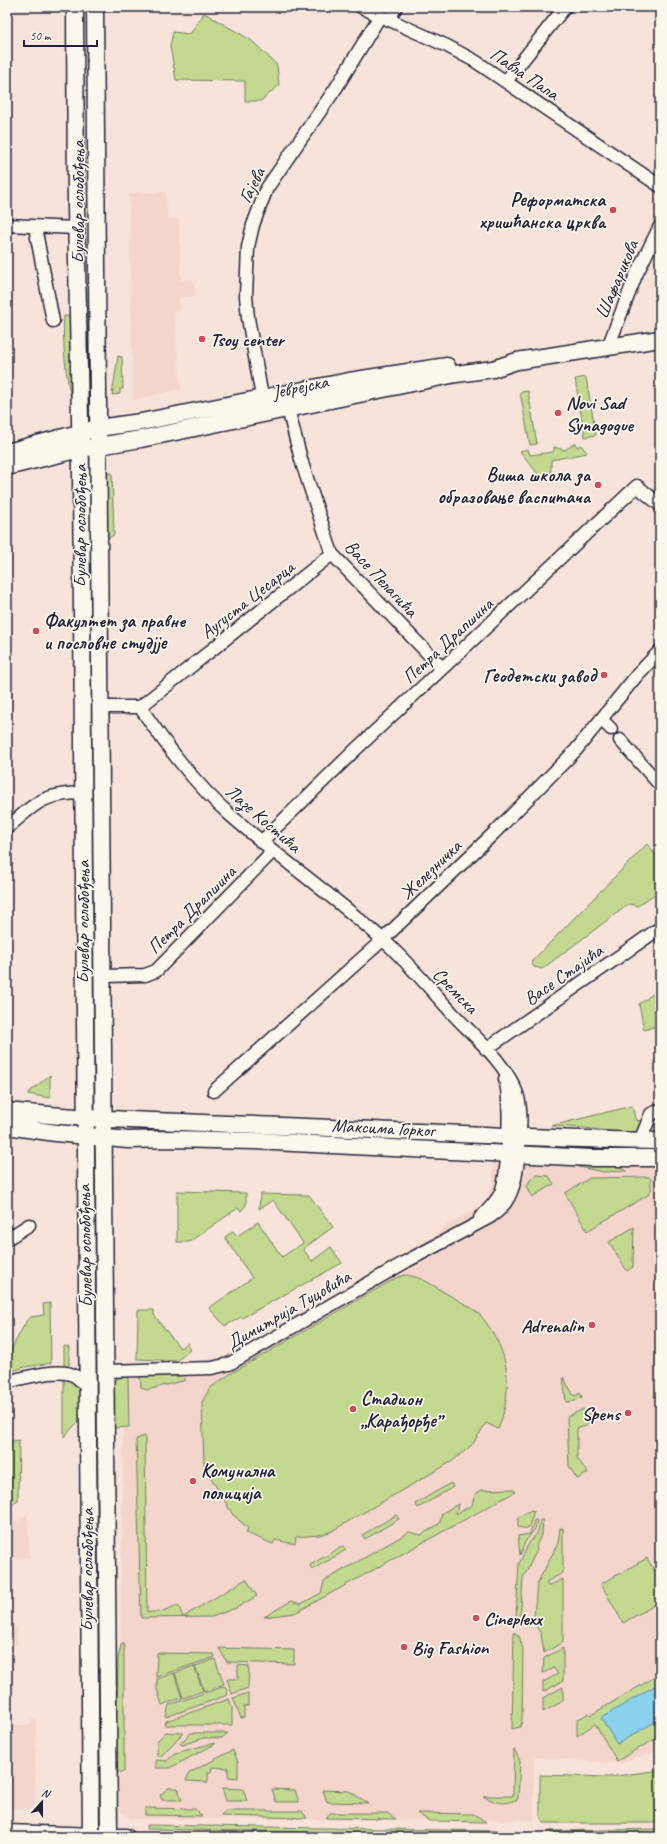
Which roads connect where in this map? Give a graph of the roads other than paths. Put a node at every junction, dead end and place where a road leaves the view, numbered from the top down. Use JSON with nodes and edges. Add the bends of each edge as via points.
{"nodes":[{"id":1,"x":75,"y":7,"type":"edge"},
{"id":2,"x":95,"y":7,"type":"edge"},
{"id":3,"x":361,"y":7,"type":"edge"},
{"id":4,"x":396,"y":7,"type":"edge"},
{"id":5,"x":565,"y":7,"type":"edge"},
{"id":6,"x":384,"y":18,"type":"junction"},
{"id":7,"x":506,"y":80,"type":"junction"},
{"id":8,"x":660,"y":186,"type":"edge"},
{"id":9,"x":7,"y":225,"type":"edge"},
{"id":10,"x":35,"y":226,"type":"junction"},
{"id":11,"x":660,"y":226,"type":"edge"},
{"id":12,"x":76,"y":228,"type":"junction"},
{"id":13,"x":53,"y":321,"type":"dead end"},
{"id":14,"x":660,"y":339,"type":"edge"},
{"id":15,"x":608,"y":347,"type":"junction"},
{"id":16,"x":517,"y":360,"type":"junction"},
{"id":17,"x":262,"y":398,"type":"junction"},
{"id":18,"x":288,"y":409,"type":"junction"},
{"id":19,"x":89,"y":430,"type":"junction"},
{"id":20,"x":90,"y":447,"type":"junction"},
{"id":21,"x":7,"y":452,"type":"edge"},
{"id":22,"x":7,"y":467,"type":"edge"},
{"id":23,"x":660,"y":505,"type":"edge"},
{"id":24,"x":332,"y":554,"type":"junction"},
{"id":25,"x":657,"y":653,"type":"edge"},
{"id":26,"x":442,"y":668,"type":"junction"},
{"id":27,"x":101,"y":707,"type":"junction"},
{"id":28,"x":140,"y":707,"type":"junction"},
{"id":29,"x":602,"y":720,"type":"junction"},
{"id":30,"x":611,"y":729,"type":"dead end"},
{"id":31,"x":620,"y":740,"type":"dead end"},
{"id":32,"x":660,"y":784,"type":"edge"},
{"id":33,"x":83,"y":793,"type":"junction"},
{"id":34,"x":7,"y":828,"type":"edge"},
{"id":35,"x":261,"y":842,"type":"junction"},
{"id":36,"x":273,"y":851,"type":"junction"},
{"id":37,"x":660,"y":928,"type":"edge"},
{"id":38,"x":382,"y":940,"type":"junction"},
{"id":39,"x":103,"y":976,"type":"junction"},
{"id":40,"x":486,"y":1049,"type":"junction"},
{"id":41,"x":214,"y":1091,"type":"dead end"},
{"id":42,"x":660,"y":1110,"type":"edge"},
{"id":43,"x":7,"y":1111,"type":"edge"},
{"id":44,"x":86,"y":1118,"type":"junction"},
{"id":45,"x":103,"y":1119,"type":"junction"},
{"id":46,"x":7,"y":1126,"type":"edge"},
{"id":47,"x":86,"y":1136,"type":"junction"},
{"id":48,"x":103,"y":1137,"type":"junction"},
{"id":49,"x":513,"y":1137,"type":"junction"},
{"id":50,"x":640,"y":1141,"type":"junction"},
{"id":51,"x":660,"y":1141,"type":"edge"},
{"id":52,"x":512,"y":1154,"type":"junction"},
{"id":53,"x":660,"y":1158,"type":"edge"},
{"id":54,"x":29,"y":1225,"type":"dead end"},
{"id":55,"x":7,"y":1239,"type":"edge"},
{"id":56,"x":88,"y":1353,"type":"junction"},
{"id":57,"x":106,"y":1371,"type":"junction"},
{"id":58,"x":69,"y":1373,"type":"junction"},
{"id":59,"x":7,"y":1382,"type":"edge"},
{"id":60,"x":88,"y":1389,"type":"junction"},
{"id":61,"x":7,"y":1833,"type":"edge"},
{"id":62,"x":91,"y":1836,"type":"edge"},
{"id":63,"x":109,"y":1837,"type":"edge"},
{"id":64,"x":126,"y":1837,"type":"edge"}],
"edges":[{"from":1,"to":12,"type":"main road","name":"Булевар ослобођења"},
{"from":2,"to":19,"type":"main road","name":"Булевар ослобођења"},
{"from":3,"to":6,"type":"street","name":"Павла Папа"},
{"from":4,"to":6,"type":"street","name":"Гајева"},
{"from":5,"to":7,"type":"street"},
{"from":6,"to":7,"type":"street","name":"Павла Папа","via":[[461,53]]},
{"from":6,"to":17,"type":"street","name":"Гајева","via":[[270,183],[255,220],[248,247],[246,296]]},
{"from":7,"to":8,"type":"street","name":"Павла Папа"},
{"from":9,"to":10,"type":"street"},
{"from":10,"to":12,"type":"street"},
{"from":10,"to":13,"type":"street"},
{"from":11,"to":15,"type":"street","name":"Шафарикова","via":[[636,275]]},
{"from":12,"to":19,"type":"main road","name":"Булевар ослобођења"},
{"from":14,"to":15,"type":"main road","name":"Јеврејска"},
{"from":15,"to":16,"type":"main road","name":"Јеврејска"},
{"from":16,"to":17,"type":"main road","name":"Јеврејска","via":[[491,359],[349,381]]},
{"from":16,"to":18,"type":"main road","name":"Јеврејска","via":[[493,369],[456,374]]},
{"from":17,"to":19,"type":"main road","name":"Јеврејска"},
{"from":18,"to":20,"type":"main road","name":"Јеврејска"},
{"from":18,"to":24,"type":"street","name":"Васе Пелагића","via":[[302,463]]},
{"from":19,"to":20,"type":"main road","name":"Булевар ослобођења"},
{"from":19,"to":21,"type":"main road","name":"Јеврејска"},
{"from":20,"to":22,"type":"main road","name":"Јеврејска"},
{"from":20,"to":27,"type":"main road","name":"Булевар ослобођења"},
{"from":20,"to":33,"type":"main road","name":"Булевар ослобођења"},
{"from":23,"to":26,"type":"street","name":"Петра Драпшина","via":[[638,486]]},
{"from":24,"to":26,"type":"street","name":"Васе Пелагића"},
{"from":24,"to":28,"type":"street","name":"Аугуста Цесарца"},
{"from":25,"to":29,"type":"street","name":"Железничка"},
{"from":26,"to":35,"type":"street","name":"Петра Драпшина"},
{"from":27,"to":28,"type":"street"},
{"from":27,"to":39,"type":"main road","name":"Булевар ослобођења"},
{"from":28,"to":35,"type":"street","name":"Лазе Костића","via":[[170,749],[203,788]]},
{"from":29,"to":30,"type":"street"},
{"from":29,"to":38,"type":"street","name":"Железничка","via":[[505,822]]},
{"from":31,"to":32,"type":"street"},
{"from":33,"to":34,"type":"street","via":[[56,794],[41,800]]},
{"from":33,"to":44,"type":"main road","name":"Булевар ослобођења"},
{"from":35,"to":36,"type":"street","name":"Лазе Костића"},
{"from":36,"to":38,"type":"street","name":"Лазе Костића"},
{"from":36,"to":39,"type":"street","name":"Петра Драпшина","via":[[156,971],[145,975]]},
{"from":37,"to":40,"type":"street","name":"Васе Стајића"},
{"from":38,"to":40,"type":"street","name":"Сремска"},
{"from":38,"to":41,"type":"street","name":"Железничка"},
{"from":39,"to":45,"type":"main road","name":"Булевар ослобођења"},
{"from":40,"to":49,"type":"street","name":"Сремска","via":[[513,1085],[518,1096],[520,1120]]},
{"from":42,"to":50,"type":"street","via":[[651,1114]]},
{"from":43,"to":44,"type":"main road","name":"Максима Горког"},
{"from":44,"to":45,"type":"main road","name":"Максима Горког"},
{"from":44,"to":47,"type":"main road","name":"Булевар ослобођења"},
{"from":45,"to":48,"type":"main road","name":"Булевар ослобођења"},
{"from":45,"to":49,"type":"main road","name":"Максима Горког"},
{"from":46,"to":47,"type":"main road","name":"Максима Горког"},
{"from":47,"to":48,"type":"main road","name":"Максима Горког"},
{"from":47,"to":56,"type":"main road","name":"Булевар ослобођења"},
{"from":48,"to":52,"type":"main road","name":"Максима Горког"},
{"from":48,"to":57,"type":"main road","name":"Булевар ослобођења"},
{"from":49,"to":50,"type":"main road","name":"Максима Горког"},
{"from":49,"to":52,"type":"street","name":"Сремска"},
{"from":50,"to":51,"type":"main road","name":"Максима Горког"},
{"from":52,"to":53,"type":"main road","name":"Максима Горког"},
{"from":52,"to":57,"type":"street","name":"Димитрија Туцовића","via":[[515,1182],[509,1198],[498,1212],[407,1261],[229,1364],[212,1368]]},
{"from":54,"to":55,"type":"street"},
{"from":56,"to":58,"type":"street","via":[[82,1363]]},
{"from":56,"to":60,"type":"main road","name":"Булевар ослобођења"},
{"from":57,"to":63,"type":"main road","name":"Булевар ослобођења"},
{"from":58,"to":59,"type":"street","via":[[39,1374]]},
{"from":58,"to":60,"type":"street"},
{"from":60,"to":62,"type":"main road","name":"Булевар ослобођења"},
{"from":61,"to":62,"type":"main road"},
{"from":62,"to":63,"type":"main road"},
{"from":63,"to":64,"type":"main road"}]}
